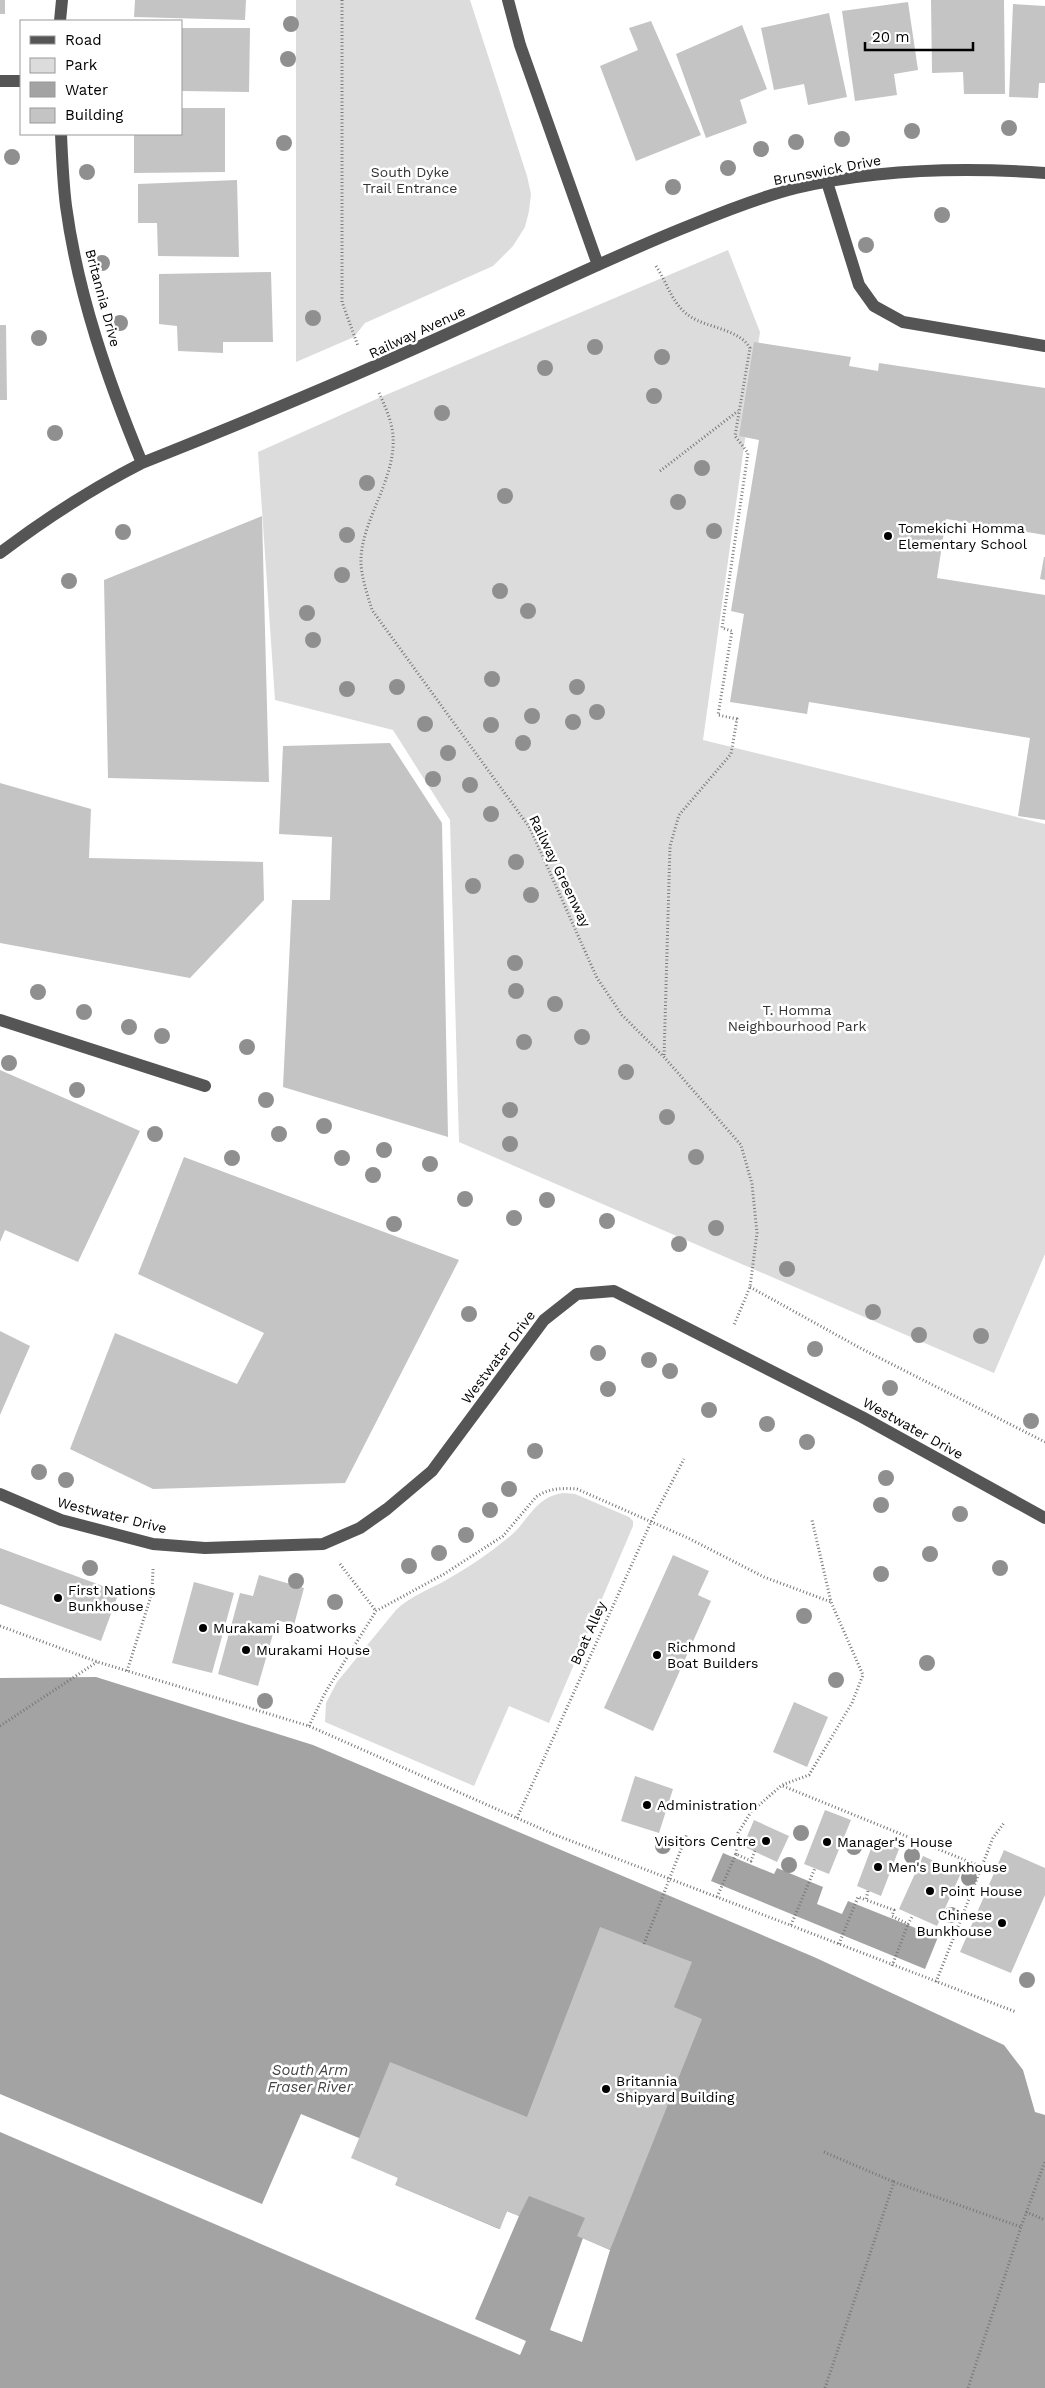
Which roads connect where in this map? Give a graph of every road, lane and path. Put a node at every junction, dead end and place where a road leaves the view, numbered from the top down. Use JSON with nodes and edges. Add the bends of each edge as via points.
{"nodes":[{"id":1,"x":62,"y":0,"type":"edge"},
{"id":2,"x":342,"y":0,"type":"edge"},
{"id":3,"x":508,"y":0,"type":"edge"},
{"id":4,"x":60,"y":20,"type":"edge"},
{"id":5,"x":0,"y":80,"type":"edge"},
{"id":6,"x":20,"y":81,"type":"edge"},
{"id":7,"x":61,"y":135,"type":"edge"},
{"id":8,"x":1045,"y":172,"type":"edge"},
{"id":9,"x":827,"y":182,"type":"junction"},
{"id":10,"x":598,"y":265,"type":"junction"},
{"id":11,"x":656,"y":265,"type":"dead end"},
{"id":12,"x":354,"y":337,"type":"dead end"},
{"id":13,"x":1045,"y":346,"type":"edge"},
{"id":14,"x":381,"y":397,"type":"dead end"},
{"id":15,"x":739,"y":411,"type":"junction"},
{"id":16,"x":142,"y":463,"type":"junction"},
{"id":17,"x":660,"y":471,"type":"dead end"},
{"id":18,"x":0,"y":553,"type":"edge"},
{"id":19,"x":0,"y":1020,"type":"edge"},
{"id":20,"x":664,"y":1057,"type":"junction"},
{"id":21,"x":205,"y":1086,"type":"dead end"},
{"id":22,"x":750,"y":1287,"type":"junction"},
{"id":23,"x":724,"y":1347,"type":"junction"},
{"id":24,"x":1045,"y":1442,"type":"edge"},
{"id":25,"x":684,"y":1459,"type":"dead end"},
{"id":26,"x":0,"y":1494,"type":"edge"},
{"id":27,"x":1045,"y":1518,"type":"edge"},
{"id":28,"x":812,"y":1520,"type":"dead end"},
{"id":29,"x":651,"y":1522,"type":"junction"},
{"id":30,"x":153,"y":1544,"type":"junction"},
{"id":31,"x":323,"y":1544,"type":"junction"},
{"id":32,"x":831,"y":1602,"type":"junction"},
{"id":33,"x":376,"y":1611,"type":"junction"},
{"id":34,"x":0,"y":1626,"type":"edge"},
{"id":35,"x":98,"y":1662,"type":"junction"},
{"id":36,"x":128,"y":1671,"type":"junction"},
{"id":37,"x":0,"y":1726,"type":"edge"},
{"id":38,"x":309,"y":1726,"type":"junction"},
{"id":39,"x":782,"y":1785,"type":"junction"},
{"id":40,"x":517,"y":1818,"type":"junction"},
{"id":41,"x":1004,"y":1823,"type":"dead end"},
{"id":42,"x":688,"y":1834,"type":"dead end"},
{"id":43,"x":755,"y":1851,"type":"dead end"},
{"id":44,"x":736,"y":1854,"type":"junction"},
{"id":45,"x":982,"y":1867,"type":"junction"},
{"id":46,"x":815,"y":1868,"type":"dead end"},
{"id":47,"x":669,"y":1878,"type":"junction"},
{"id":48,"x":868,"y":1891,"type":"dead end"},
{"id":49,"x":717,"y":1897,"type":"junction"},
{"id":50,"x":866,"y":1900,"type":"junction"},
{"id":51,"x":913,"y":1915,"type":"dead end"},
{"id":52,"x":908,"y":1924,"type":"junction"},
{"id":53,"x":790,"y":1925,"type":"junction"},
{"id":54,"x":644,"y":1944,"type":"dead end"},
{"id":55,"x":839,"y":1944,"type":"junction"},
{"id":56,"x":892,"y":1966,"type":"junction"},
{"id":57,"x":936,"y":1982,"type":"junction"},
{"id":58,"x":1016,"y":2012,"type":"dead end"},
{"id":59,"x":824,"y":2152,"type":"dead end"},
{"id":60,"x":1045,"y":2161,"type":"edge"},
{"id":61,"x":894,"y":2182,"type":"junction"},
{"id":62,"x":1026,"y":2212,"type":"junction"},
{"id":63,"x":1045,"y":2220,"type":"edge"},
{"id":64,"x":1021,"y":2227,"type":"junction"},
{"id":65,"x":825,"y":2388,"type":"edge"},
{"id":66,"x":968,"y":2388,"type":"edge"}],
"edges":[{"from":1,"to":4,"type":"street"},
{"from":2,"to":12,"type":"path","via":[[342,302]]},
{"from":3,"to":10,"type":"street","via":[[520,45]]},
{"from":5,"to":6,"type":"street"},
{"from":7,"to":16,"type":"street","name":"Britannia Drive","via":[[66,205],[90,321]]},
{"from":8,"to":9,"type":"street","name":"Brunswick Drive","via":[[927,170]]},
{"from":9,"to":10,"type":"street","name":"Brunswick Drive","via":[[795,188],[736,207]]},
{"from":9,"to":13,"type":"street","via":[[858,285],[874,306],[903,322]]},
{"from":10,"to":16,"type":"street","name":"Railway Avenue","via":[[368,370]]},
{"from":11,"to":15,"type":"path","via":[[676,305],[692,318],[736,336],[750,348]]},
{"from":14,"to":20,"type":"path","name":"Railway Greenway","via":[[393,437],[388,469],[368,524],[361,558],[372,610],[530,828],[597,978],[622,1015]]},
{"from":15,"to":17,"type":"path"},
{"from":15,"to":20,"type":"path","via":[[735,436],[748,453],[722,628],[732,631],[718,715],[737,719],[731,754],[679,814],[670,846]]},
{"from":16,"to":18,"type":"street","name":"Railway Avenue","via":[[49,517]]},
{"from":19,"to":21,"type":"street"},
{"from":20,"to":22,"type":"path","name":"Railway Greenway","via":[[741,1145],[752,1184],[757,1233]]},
{"from":22,"to":23,"type":"path","name":"Railway Greenway"},
{"from":22,"to":24,"type":"path","via":[[862,1349]]},
{"from":23,"to":27,"type":"street","name":"Westwater Drive","via":[[862,1417]]},
{"from":23,"to":31,"type":"street","name":"Westwater Drive","via":[[614,1291],[577,1294],[544,1320],[432,1471],[360,1528]]},
{"from":25,"to":29,"type":"path","name":"Boat Alley"},
{"from":26,"to":30,"type":"street","name":"Westwater Drive","via":[[61,1520]]},
{"from":28,"to":32,"type":"path"},
{"from":29,"to":32,"type":"path","via":[[764,1577]]},
{"from":29,"to":33,"type":"path","via":[[577,1489],[543,1492],[503,1536],[444,1574]]},
{"from":29,"to":40,"type":"path","name":"Boat Alley"},
{"from":30,"to":31,"type":"street","name":"Westwater Drive","via":[[205,1548]]},
{"from":30,"to":36,"type":"path","via":[[152,1594]]},
{"from":31,"to":33,"type":"path"},
{"from":32,"to":39,"type":"path","via":[[863,1675],[852,1703],[809,1775]]},
{"from":33,"to":38,"type":"path"},
{"from":34,"to":35,"type":"path"},
{"from":35,"to":36,"type":"path"},
{"from":35,"to":37,"type":"path"},
{"from":36,"to":38,"type":"path"},
{"from":38,"to":40,"type":"path"},
{"from":39,"to":44,"type":"path","via":[[751,1812],[738,1832]]},
{"from":39,"to":45,"type":"path"},
{"from":40,"to":47,"type":"path"},
{"from":41,"to":45,"type":"path","via":[[993,1838]]},
{"from":42,"to":47,"type":"path"},
{"from":43,"to":44,"type":"path","via":[[751,1861]]},
{"from":44,"to":49,"type":"path"},
{"from":45,"to":57,"type":"path"},
{"from":46,"to":53,"type":"path"},
{"from":47,"to":49,"type":"path"},
{"from":47,"to":54,"type":"path"},
{"from":48,"to":50,"type":"path"},
{"from":49,"to":53,"type":"path"},
{"from":50,"to":52,"type":"path","via":[[894,1910],[892,1916]]},
{"from":50,"to":55,"type":"path","via":[[858,1897]]},
{"from":51,"to":52,"type":"path"},
{"from":52,"to":56,"type":"path"},
{"from":53,"to":55,"type":"path"},
{"from":55,"to":56,"type":"path"},
{"from":56,"to":57,"type":"path"},
{"from":57,"to":58,"type":"path"},
{"from":59,"to":61,"type":"path"},
{"from":60,"to":62,"type":"path"},
{"from":61,"to":64,"type":"path"},
{"from":61,"to":65,"type":"path"},
{"from":62,"to":63,"type":"path"},
{"from":62,"to":64,"type":"path"},
{"from":64,"to":66,"type":"path"}]}
